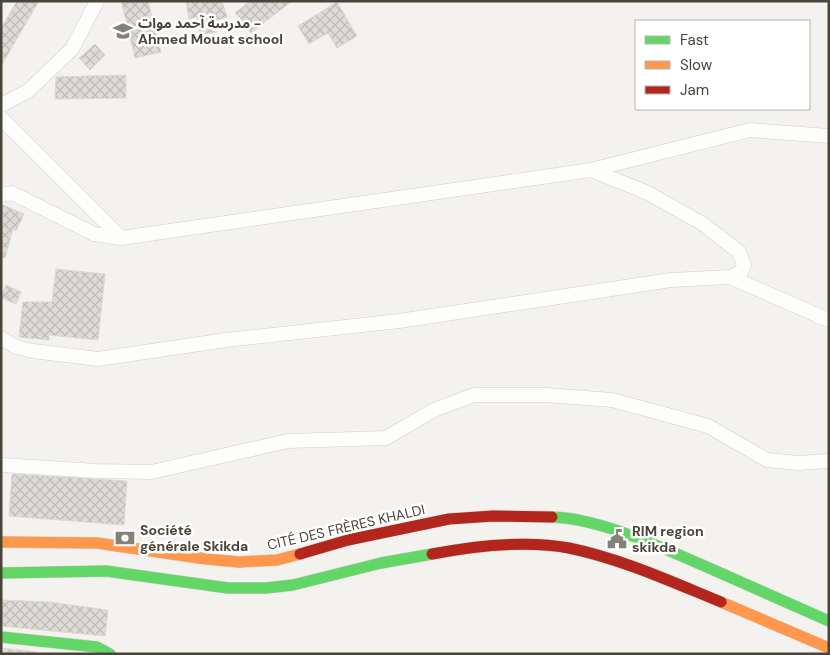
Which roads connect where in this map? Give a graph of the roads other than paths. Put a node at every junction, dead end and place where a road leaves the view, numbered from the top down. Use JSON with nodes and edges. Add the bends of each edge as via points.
{"nodes":[{"id":1,"x":97,"y":1,"type":"edge"},
{"id":2,"x":1,"y":105,"type":"edge"},
{"id":3,"x":1,"y":118,"type":"edge"},
{"id":4,"x":829,"y":136,"type":"edge"},
{"id":5,"x":591,"y":170,"type":"junction"},
{"id":6,"x":1,"y":195,"type":"edge"},
{"id":7,"x":121,"y":238,"type":"junction"},
{"id":8,"x":730,"y":277,"type":"junction"},
{"id":9,"x":826,"y":319,"type":"dead end"},
{"id":10,"x":1,"y":338,"type":"edge"},
{"id":11,"x":829,"y":461,"type":"edge"},
{"id":12,"x":1,"y":465,"type":"edge"},
{"id":13,"x":1,"y":542,"type":"edge"},
{"id":14,"x":1,"y":573,"type":"edge"},
{"id":15,"x":829,"y":621,"type":"edge"},
{"id":16,"x":1,"y":637,"type":"edge"},
{"id":17,"x":829,"y":648,"type":"edge"},
{"id":18,"x":110,"y":654,"type":"edge"}],
"edges":[{"from":1,"to":2,"type":"street","via":[[72,49],[28,91]]},
{"from":3,"to":7,"type":"street"},
{"from":4,"to":5,"type":"street","via":[[750,130]]},
{"from":5,"to":7,"type":"street"},
{"from":5,"to":8,"type":"street","via":[[648,193],[703,224],[739,252],[744,265],[741,272]]},
{"from":6,"to":7,"type":"street","via":[[12,193],[94,234]]},
{"from":8,"to":9,"type":"street"},
{"from":8,"to":10,"type":"street","via":[[671,280],[398,321],[226,340],[98,359],[32,351]]},
{"from":11,"to":12,"type":"street","via":[[767,460],[708,426],[612,400],[546,395],[474,395],[434,410],[386,438],[288,441],[151,472]]},
{"from":13,"to":15,"type":"main road","name":"CITÉ DES FRÈRES KHALDI","via":[[97,543],[239,562],[277,560],[348,540],[449,520],[493,516],[561,517],[597,525],[674,552]]},
{"from":14,"to":17,"type":"main road","via":[[106,571],[228,588],[266,588],[447,551],[538,545],[568,548],[632,566]]},
{"from":16,"to":18,"type":"main road","via":[[97,647]]}]}
